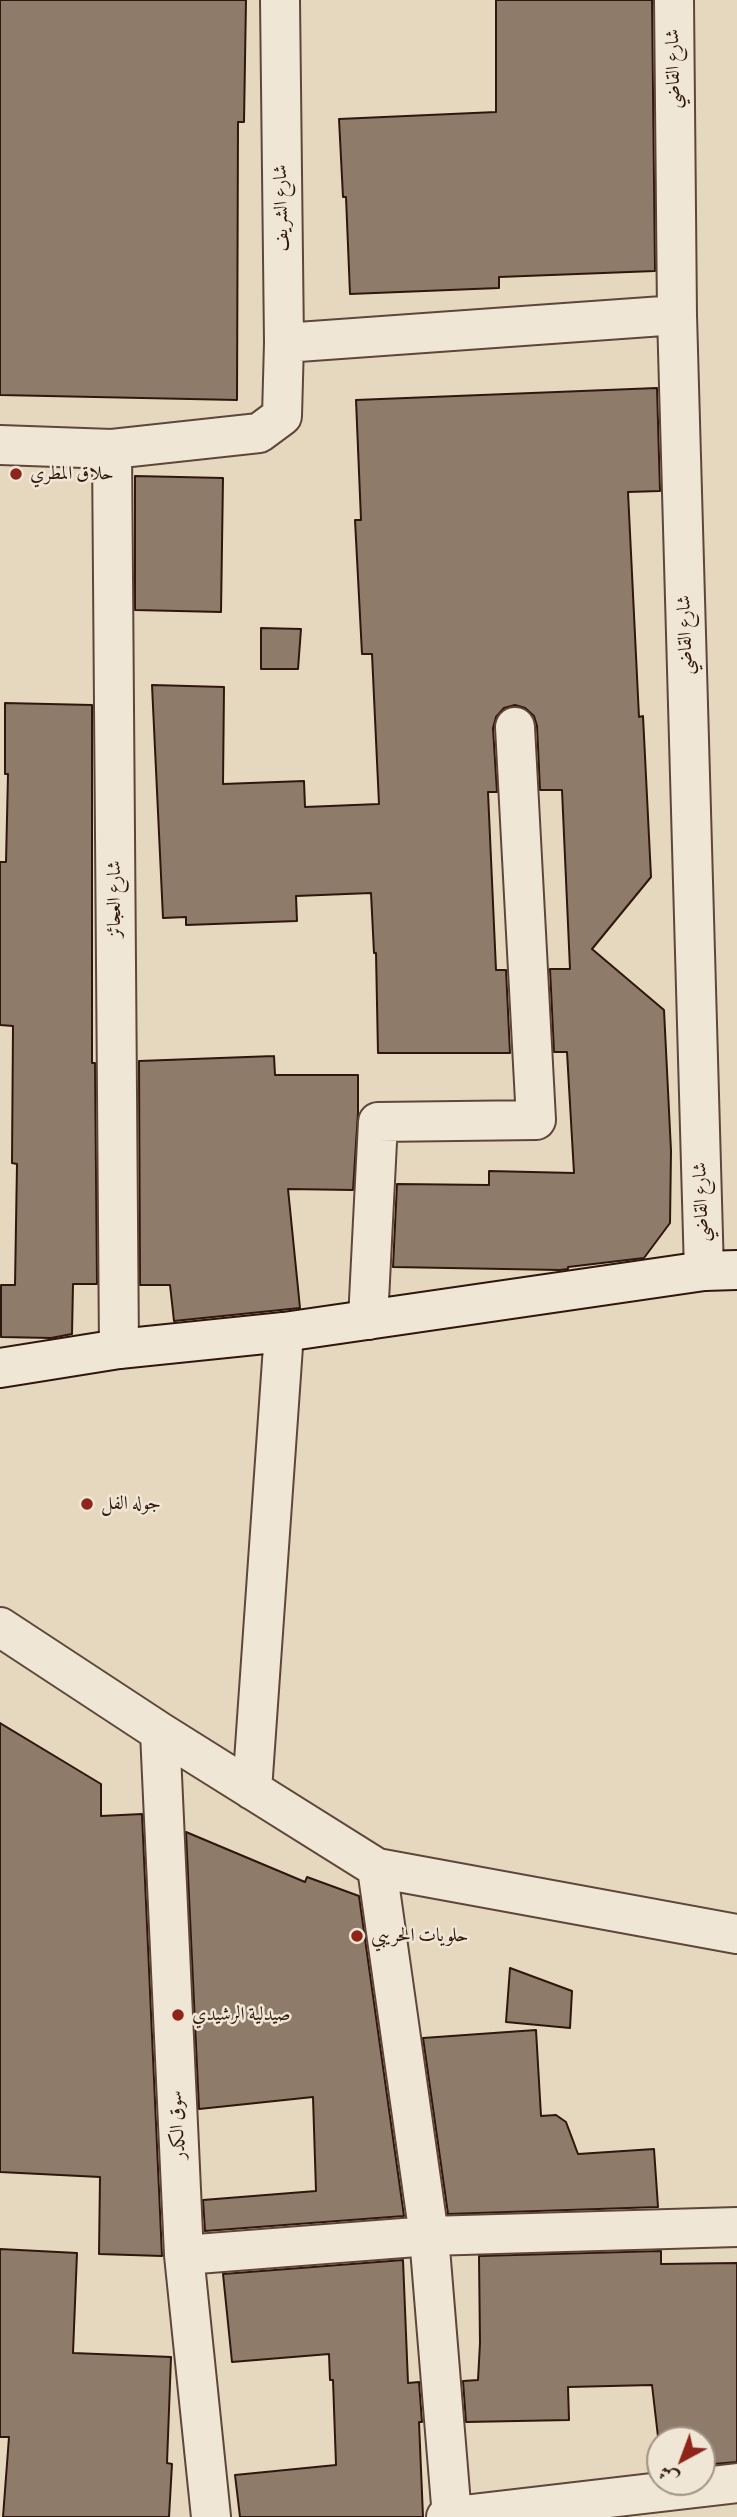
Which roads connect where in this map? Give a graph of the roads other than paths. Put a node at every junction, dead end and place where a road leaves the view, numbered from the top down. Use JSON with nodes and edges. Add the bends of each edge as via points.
{"nodes":[{"id":1,"x":280,"y":0,"type":"edge"},
{"id":2,"x":674,"y":0,"type":"edge"},
{"id":3,"x":677,"y":315,"type":"junction"},
{"id":4,"x":284,"y":343,"type":"junction"},
{"id":5,"x":0,"y":445,"type":"edge"},
{"id":6,"x":111,"y":449,"type":"junction"},
{"id":7,"x":515,"y":727,"type":"dead end"},
{"id":8,"x":720,"y":1270,"type":"edge"},
{"id":9,"x":368,"y":1320,"type":"junction"},
{"id":10,"x":284,"y":1332,"type":"junction"},
{"id":11,"x":119,"y":1349,"type":"junction"},
{"id":12,"x":0,"y":1368,"type":"edge"},
{"id":13,"x":0,"y":1627,"type":"edge"},
{"id":14,"x":160,"y":1732,"type":"junction"},
{"id":15,"x":253,"y":1790,"type":"junction"},
{"id":16,"x":377,"y":1868,"type":"junction"},
{"id":17,"x":737,"y":1934,"type":"edge"},
{"id":18,"x":737,"y":2227,"type":"edge"},
{"id":19,"x":429,"y":2236,"type":"junction"},
{"id":20,"x":184,"y":2255,"type":"junction"},
{"id":21,"x":737,"y":2483,"type":"edge"},
{"id":22,"x":211,"y":2517,"type":"edge"},
{"id":23,"x":446,"y":2517,"type":"edge"},
{"id":24,"x":452,"y":2517,"type":"edge"}],
"edges":[{"from":1,"to":4,"type":"street","name":"شارع الشريف"},
{"from":2,"to":3,"type":"street","name":"شارع القاضي"},
{"from":3,"to":4,"type":"street"},
{"from":3,"to":8,"type":"street","name":"شارع القاضي"},
{"from":4,"to":6,"type":"street","name":"شارع الشريف","via":[[282,416],[259,433]]},
{"from":5,"to":6,"type":"street"},
{"from":6,"to":11,"type":"street","name":"شارع العجائز"},
{"from":7,"to":9,"type":"street","via":[[536,1120],[378,1122]]},
{"from":8,"to":9,"type":"street"},
{"from":9,"to":10,"type":"street"},
{"from":10,"to":11,"type":"street"},
{"from":10,"to":15,"type":"street"},
{"from":11,"to":12,"type":"street"},
{"from":13,"to":14,"type":"street"},
{"from":14,"to":15,"type":"street"},
{"from":14,"to":20,"type":"street","name":"سوق الكدر"},
{"from":15,"to":16,"type":"street"},
{"from":16,"to":17,"type":"street"},
{"from":16,"to":19,"type":"street"},
{"from":18,"to":19,"type":"street"},
{"from":19,"to":20,"type":"street"},
{"from":19,"to":24,"type":"street"},
{"from":20,"to":22,"type":"street","name":"سوق الكدر"},
{"from":21,"to":24,"type":"street"},
{"from":23,"to":24,"type":"street"}]}
